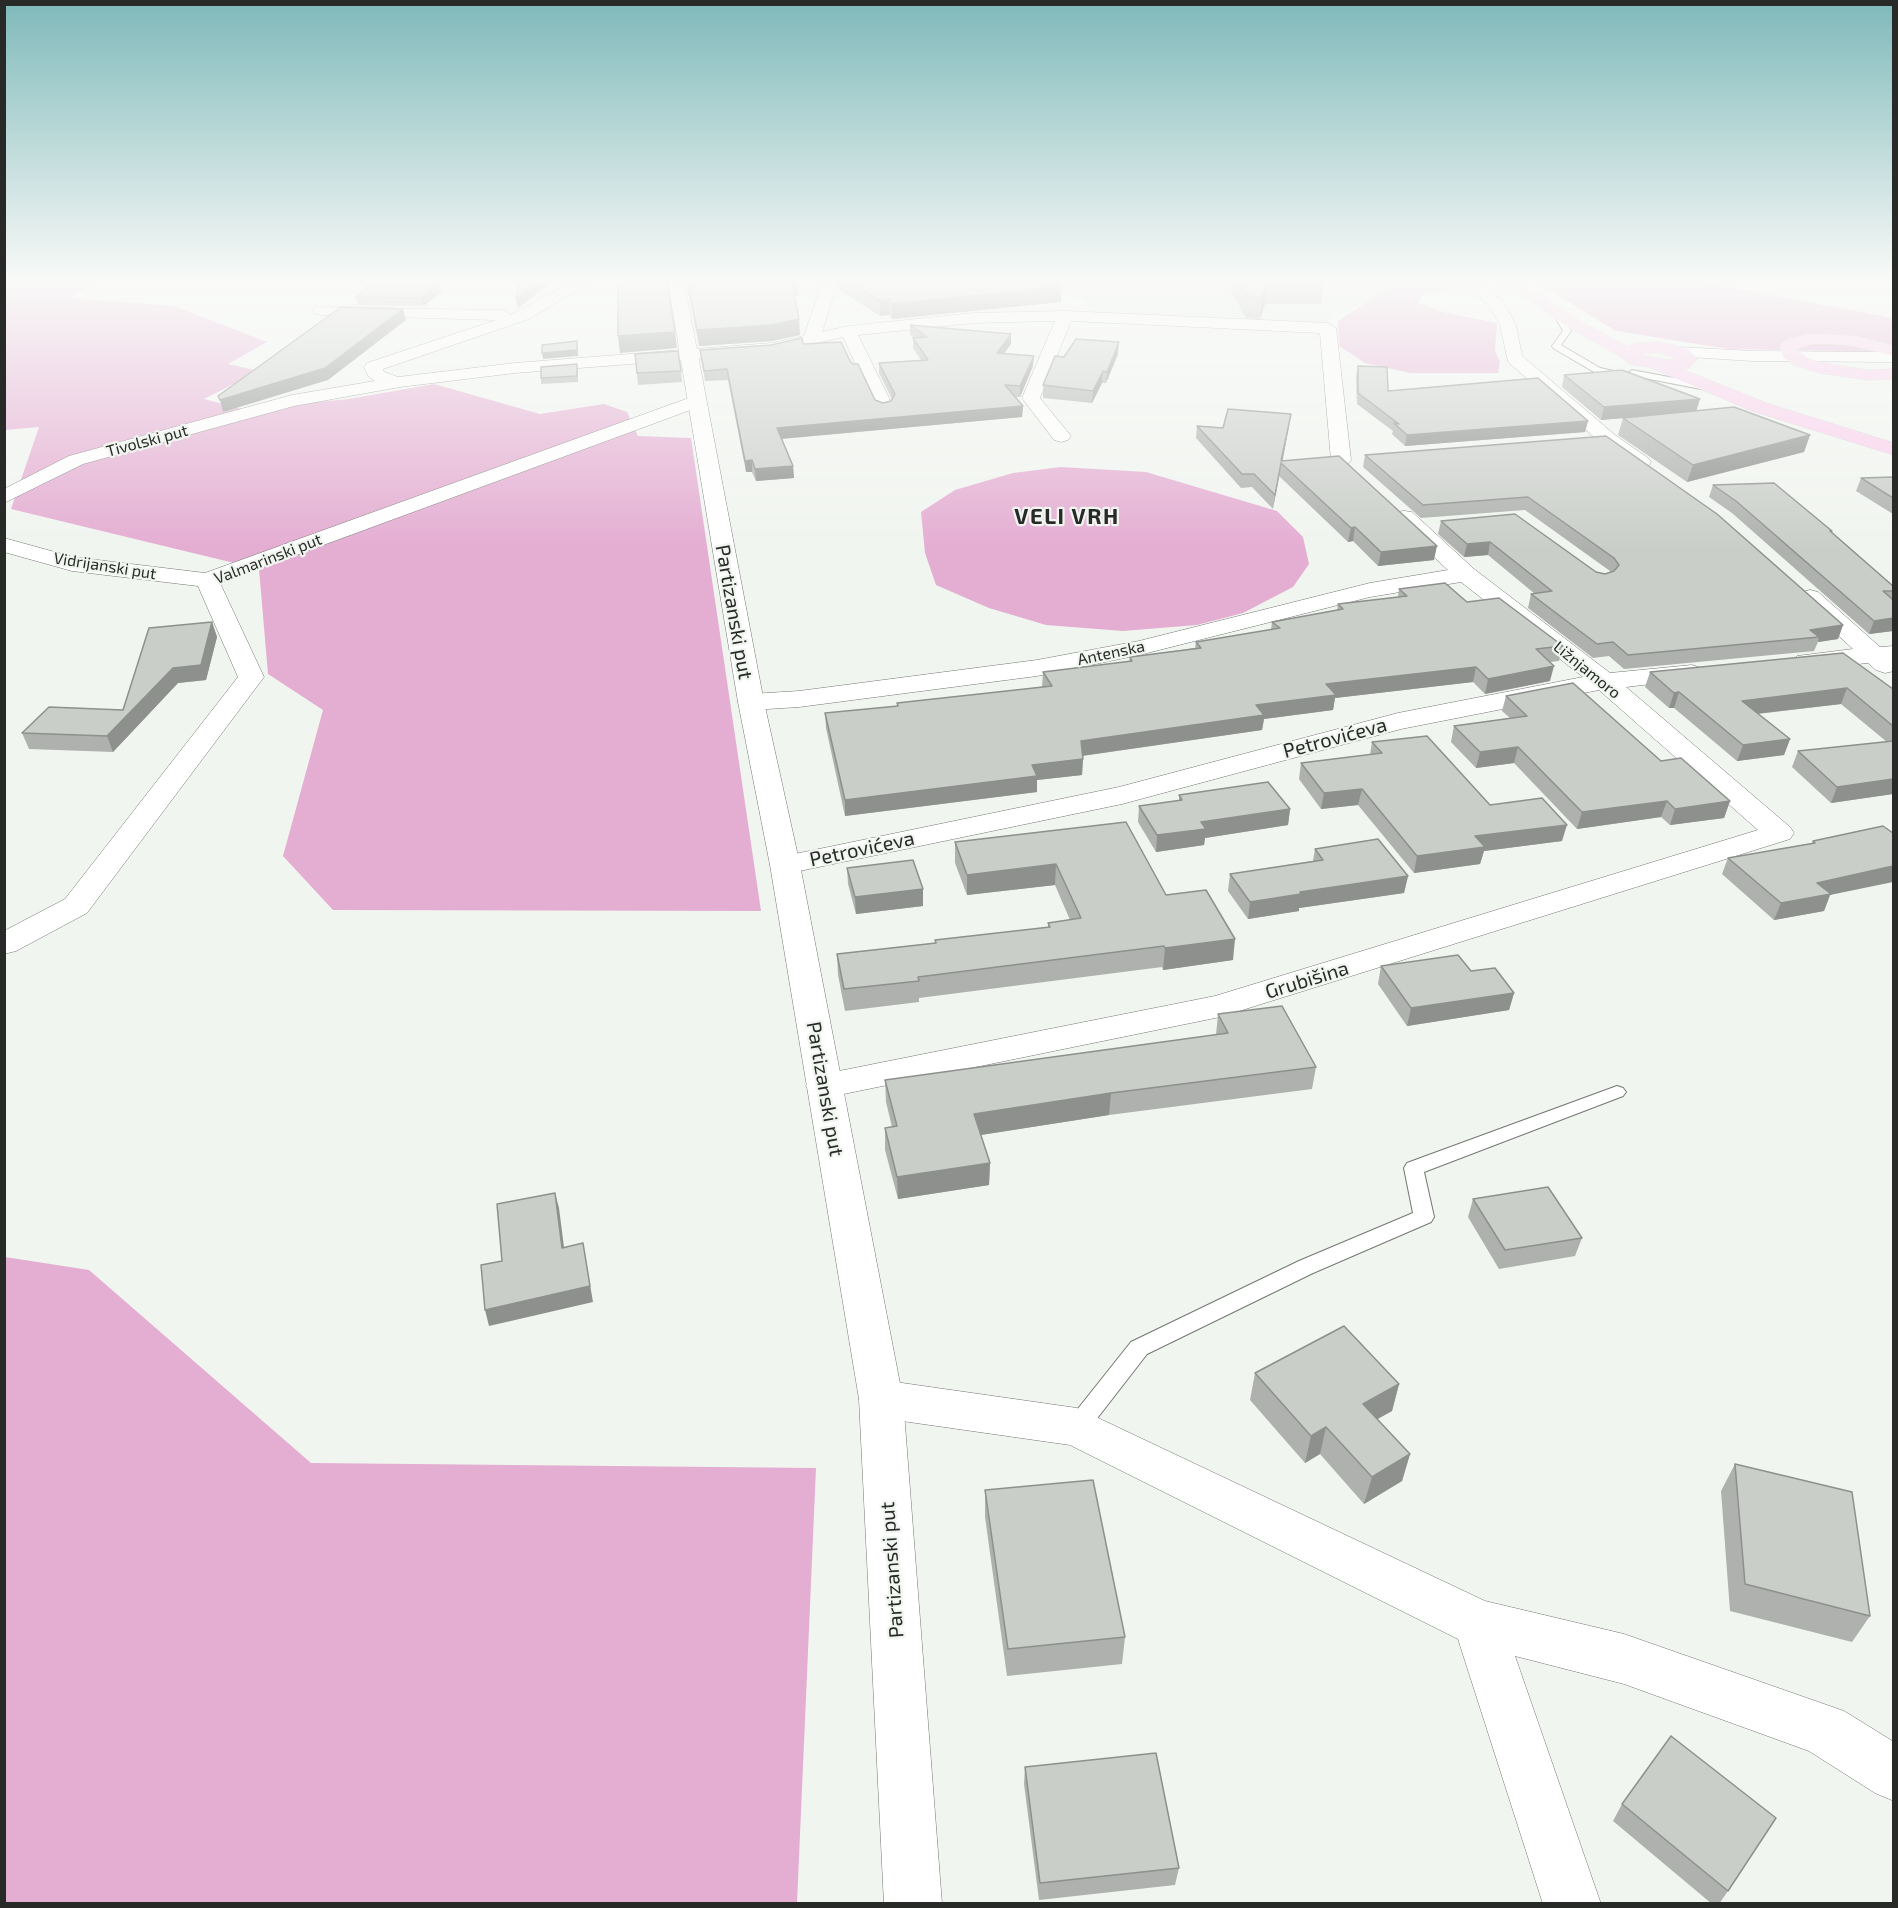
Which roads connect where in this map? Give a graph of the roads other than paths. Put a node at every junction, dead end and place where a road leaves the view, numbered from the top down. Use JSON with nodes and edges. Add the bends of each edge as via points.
{"nodes":[{"id":1,"x":375,"y":371,"type":"edge"},
{"id":2,"x":488,"y":371,"type":"edge"},
{"id":3,"x":691,"y":371,"type":"edge"},
{"id":4,"x":867,"y":371,"type":"edge"},
{"id":5,"x":1042,"y":371,"type":"edge"},
{"id":6,"x":1336,"y":371,"type":"edge"},
{"id":7,"x":1530,"y":371,"type":"edge"},
{"id":8,"x":1605,"y":371,"type":"edge"},
{"id":9,"x":1625,"y":371,"type":"edge"},
{"id":10,"x":1665,"y":371,"type":"edge"},
{"id":11,"x":1694,"y":371,"type":"edge"},
{"id":12,"x":1840,"y":371,"type":"edge"},
{"id":13,"x":1893,"y":374,"type":"edge"},
{"id":14,"x":1634,"y":375,"type":"junction"},
{"id":15,"x":400,"y":381,"type":"junction"},
{"id":16,"x":1657,"y":388,"type":"edge"},
{"id":17,"x":697,"y":401,"type":"junction"},
{"id":18,"x":884,"y":406,"type":"edge"},
{"id":19,"x":1759,"y":407,"type":"junction"},
{"id":20,"x":1731,"y":414,"type":"edge"},
{"id":21,"x":1061,"y":436,"type":"dead end"},
{"id":22,"x":1893,"y":449,"type":"edge"},
{"id":23,"x":1354,"y":464,"type":"dead end"},
{"id":24,"x":1656,"y":472,"type":"edge"},
{"id":25,"x":4,"y":496,"type":"edge"},
{"id":26,"x":1390,"y":505,"type":"edge"},
{"id":27,"x":4,"y":545,"type":"edge"},
{"id":28,"x":1466,"y":574,"type":"junction"},
{"id":29,"x":207,"y":580,"type":"junction"},
{"id":30,"x":1794,"y":583,"type":"edge"},
{"id":31,"x":1884,"y":654,"type":"edge"},
{"id":32,"x":1780,"y":664,"type":"edge"},
{"id":33,"x":1722,"y":670,"type":"edge"},
{"id":34,"x":1893,"y":674,"type":"edge"},
{"id":35,"x":1604,"y":681,"type":"junction"},
{"id":36,"x":750,"y":702,"type":"junction"},
{"id":37,"x":1779,"y":833,"type":"joint"},
{"id":38,"x":785,"y":865,"type":"junction"},
{"id":39,"x":4,"y":944,"type":"edge"},
{"id":40,"x":824,"y":1086,"type":"junction"},
{"id":41,"x":1617,"y":1092,"type":"dead end"},
{"id":42,"x":881,"y":1399,"type":"junction"},
{"id":43,"x":1077,"y":1427,"type":"junction"},
{"id":44,"x":1478,"y":1623,"type":"junction"},
{"id":45,"x":1893,"y":1774,"type":"edge"},
{"id":46,"x":913,"y":1904,"type":"edge"},
{"id":47,"x":1572,"y":1904,"type":"edge"}],
"edges":[{"from":1,"to":15,"type":"street","via":[[378,376]]},
{"from":2,"to":15,"type":"street","name":"Tivolski put"},
{"from":3,"to":17,"type":"street","name":"Partizanski put"},
{"from":4,"to":18,"type":"street"},
{"from":5,"to":21,"type":"street","via":[[1031,398]]},
{"from":6,"to":23,"type":"street","name":"Tivolski put"},
{"from":7,"to":24,"type":"street","via":[[1601,433]]},
{"from":8,"to":14,"type":"lane"},
{"from":9,"to":14,"type":"lane"},
{"from":10,"to":14,"type":"lane"},
{"from":11,"to":19,"type":"main road"},
{"from":12,"to":13,"type":"main road"},
{"from":14,"to":16,"type":"lane"},
{"from":15,"to":25,"type":"street","name":"Tivolski put","via":[[292,401],[76,460]]},
{"from":17,"to":29,"type":"street","name":"Valmarinski put"},
{"from":17,"to":36,"type":"street","name":"Partizanski put"},
{"from":19,"to":20,"type":"street"},
{"from":19,"to":22,"type":"main road"},
{"from":26,"to":28,"type":"street","name":"Ližnjamoro","via":[[1426,526]]},
{"from":27,"to":29,"type":"street","name":"Vidrijanski put","via":[[72,564]]},
{"from":28,"to":35,"type":"street","name":"Ližnjamoro"},
{"from":28,"to":36,"type":"street","name":"Antenska","via":[[1370,590],[1139,648],[1037,668]]},
{"from":29,"to":39,"type":"street","name":"Valmarinski put","via":[[251,677],[76,906]]},
{"from":30,"to":31,"type":"street"},
{"from":31,"to":32,"type":"street"},
{"from":31,"to":34,"type":"street"},
{"from":33,"to":35,"type":"street","name":"Petrovićeva"},
{"from":35,"to":37,"type":"street","name":"Ližnjamoro"},
{"from":35,"to":38,"type":"street","name":"Petrovićeva","via":[[1398,720],[1122,795]]},
{"from":36,"to":38,"type":"street","name":"Partizanski put"},
{"from":37,"to":40,"type":"street","name":"Grubišina","via":[[1220,1006]]},
{"from":38,"to":40,"type":"street","name":"Partizanski put"},
{"from":40,"to":42,"type":"street","name":"Partizanski put"},
{"from":41,"to":43,"type":"lane","via":[[1414,1168],[1424,1217],[1306,1267],[1139,1347]]},
{"from":42,"to":43,"type":"street"},
{"from":42,"to":46,"type":"street","name":"Partizanski put"},
{"from":43,"to":44,"type":"street"},
{"from":44,"to":45,"type":"street","via":[[1624,1659],[1825,1730]]},
{"from":44,"to":47,"type":"street"}]}
